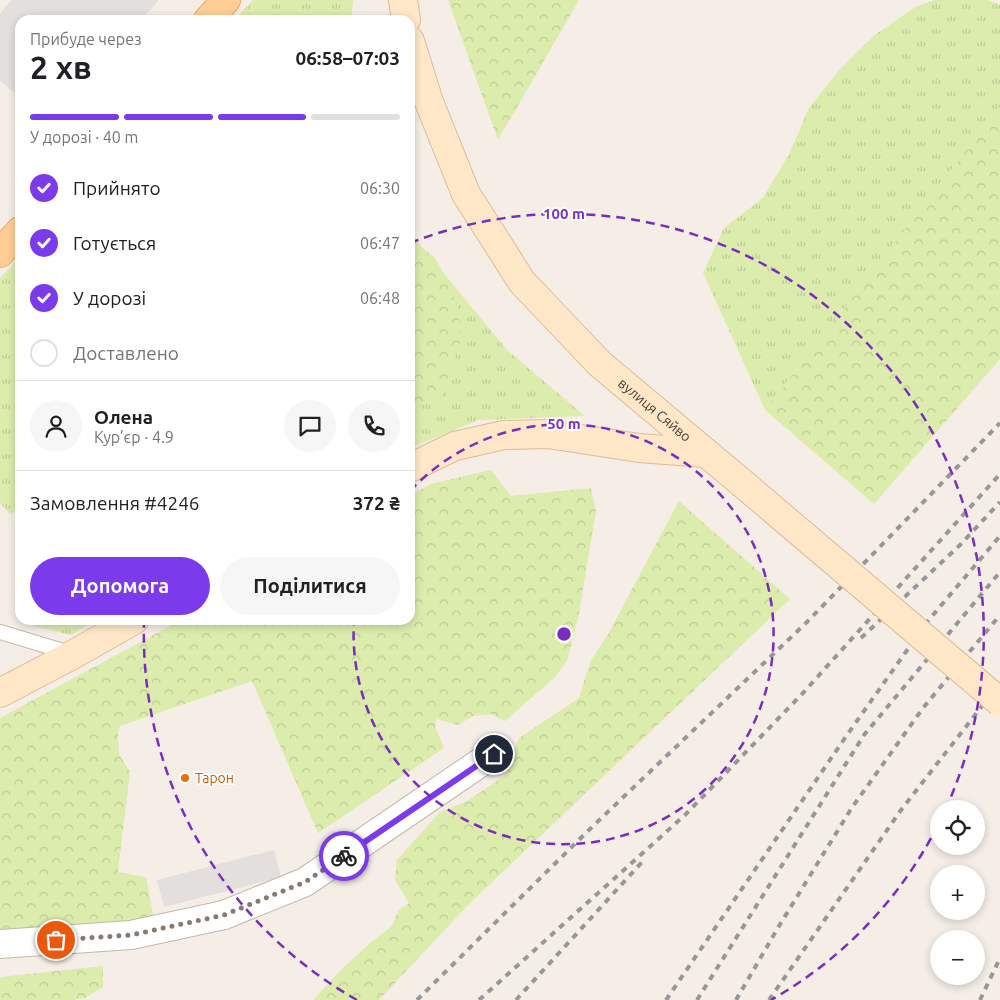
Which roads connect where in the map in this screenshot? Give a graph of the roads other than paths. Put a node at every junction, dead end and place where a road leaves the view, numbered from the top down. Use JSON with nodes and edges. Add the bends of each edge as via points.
{"nodes":[{"id":1,"x":226,"y":0,"type":"edge"},
{"id":2,"x":403,"y":0,"type":"edge"},
{"id":3,"x":212,"y":15,"type":"edge"},
{"id":4,"x":405,"y":15,"type":"edge"},
{"id":5,"x":415,"y":58,"type":"edge"},
{"id":6,"x":15,"y":236,"type":"edge"},
{"id":7,"x":0,"y":253,"type":"edge"},
{"id":8,"x":706,"y":453,"type":"junction"},
{"id":9,"x":415,"y":466,"type":"edge"},
{"id":10,"x":125,"y":625,"type":"edge"},
{"id":11,"x":0,"y":632,"type":"edge"},
{"id":12,"x":74,"y":654,"type":"junction"},
{"id":13,"x":0,"y":693,"type":"edge"},
{"id":14,"x":1000,"y":702,"type":"edge"},
{"id":15,"x":494,"y":754,"type":"dead end"},
{"id":16,"x":0,"y":944,"type":"edge"}],
"edges":[{"from":1,"to":3,"type":"main road"},
{"from":2,"to":4,"type":"main road"},
{"from":5,"to":8,"type":"main road","name":"вулиця Сяйво","via":[[428,102],[466,194],[522,282],[600,364]]},
{"from":6,"to":7,"type":"main road"},
{"from":8,"to":9,"type":"main road","via":[[639,448],[548,434],[504,435],[455,446]]},
{"from":8,"to":14,"type":"main road","name":"вулиця Сяйво","bridge":true},
{"from":10,"to":12,"type":"main road"},
{"from":11,"to":12,"type":"lane"},
{"from":12,"to":13,"type":"main road"},
{"from":15,"to":16,"type":"street","via":[[305,882],[224,915],[131,935]]}]}
